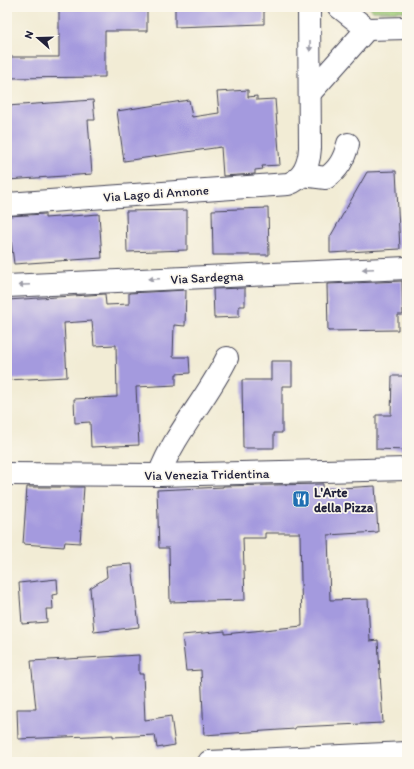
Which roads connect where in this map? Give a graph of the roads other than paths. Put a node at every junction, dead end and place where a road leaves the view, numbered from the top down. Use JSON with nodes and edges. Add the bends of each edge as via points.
{"nodes":[{"id":1,"x":310,"y":7,"type":"edge"},
{"id":2,"x":339,"y":7,"type":"edge"},
{"id":3,"x":407,"y":28,"type":"edge"},
{"id":4,"x":367,"y":29,"type":"junction"},
{"id":5,"x":310,"y":93,"type":"junction"},
{"id":6,"x":348,"y":144,"type":"dead end"},
{"id":7,"x":302,"y":175,"type":"junction"},
{"id":8,"x":7,"y":204,"type":"edge"},
{"id":9,"x":407,"y":268,"type":"edge"},
{"id":10,"x":7,"y":286,"type":"edge"},
{"id":11,"x":227,"y":358,"type":"dead end"},
{"id":12,"x":407,"y":469,"type":"edge"},
{"id":13,"x":7,"y":474,"type":"edge"},
{"id":14,"x":159,"y":475,"type":"junction"},
{"id":15,"x":407,"y":753,"type":"edge"},
{"id":16,"x":209,"y":762,"type":"edge"}],
"edges":[{"from":1,"to":5,"type":"street","one_way":true},
{"from":2,"to":4,"type":"street"},
{"from":3,"to":4,"type":"street"},
{"from":4,"to":5,"type":"street"},
{"from":5,"to":7,"type":"street","via":[[309,154]]},
{"from":6,"to":7,"type":"street","via":[[344,158],[336,171],[326,178]]},
{"from":7,"to":8,"type":"street","name":"Via Lago di Annone","via":[[288,184]]},
{"from":9,"to":10,"type":"street","name":"Via Sardegna","one_way":true},
{"from":11,"to":14,"type":"street","via":[[210,390],[173,444]]},
{"from":12,"to":14,"type":"street","name":"Via Venezia Tridentina"},
{"from":13,"to":14,"type":"street","name":"Via Venezia Tridentina"},
{"from":15,"to":16,"type":"street"}]}
